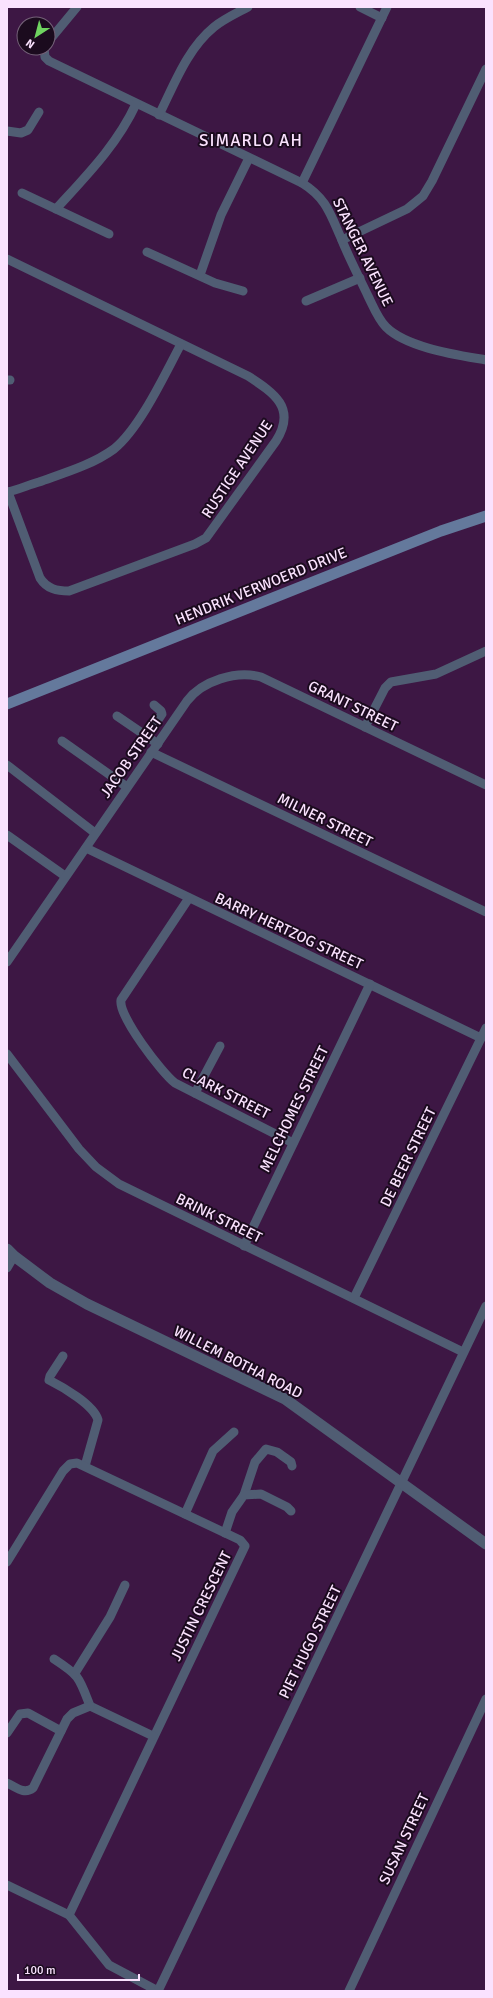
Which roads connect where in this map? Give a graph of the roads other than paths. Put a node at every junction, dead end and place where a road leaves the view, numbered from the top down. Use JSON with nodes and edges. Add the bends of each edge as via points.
{"nodes":[{"id":1,"x":77,"y":7,"type":"edge"},
{"id":2,"x":248,"y":7,"type":"edge"},
{"id":3,"x":360,"y":7,"type":"edge"},
{"id":4,"x":387,"y":7,"type":"edge"},
{"id":5,"x":382,"y":18,"type":"junction"},
{"id":6,"x":56,"y":32,"type":"edge"},
{"id":7,"x":44,"y":56,"type":"edge"},
{"id":8,"x":486,"y":69,"type":"edge"},
{"id":9,"x":136,"y":104,"type":"junction"},
{"id":10,"x":38,"y":112,"type":"dead end"},
{"id":11,"x":159,"y":115,"type":"junction"},
{"id":12,"x":7,"y":131,"type":"edge"},
{"id":13,"x":249,"y":158,"type":"junction"},
{"id":14,"x":302,"y":183,"type":"junction"},
{"id":15,"x":22,"y":193,"type":"dead end"},
{"id":16,"x":56,"y":209,"type":"junction"},
{"id":17,"x":109,"y":234,"type":"dead end"},
{"id":18,"x":342,"y":240,"type":"junction"},
{"id":19,"x":147,"y":252,"type":"dead end"},
{"id":20,"x":7,"y":259,"type":"edge"},
{"id":21,"x":200,"y":275,"type":"junction"},
{"id":22,"x":360,"y":278,"type":"junction"},
{"id":23,"x":243,"y":291,"type":"dead end"},
{"id":24,"x":306,"y":302,"type":"dead end"},
{"id":25,"x":181,"y":344,"type":"junction"},
{"id":26,"x":486,"y":360,"type":"edge"},
{"id":27,"x":8,"y":492,"type":"edge"},
{"id":28,"x":486,"y":516,"type":"edge"},
{"id":29,"x":486,"y":652,"type":"edge"},
{"id":30,"x":205,"y":686,"type":"joint"},
{"id":31,"x":48,"y":687,"type":"junction"},
{"id":32,"x":7,"y":696,"type":"edge"},
{"id":33,"x":7,"y":704,"type":"edge"},
{"id":34,"x":154,"y":704,"type":"dead end"},
{"id":35,"x":117,"y":716,"type":"dead end"},
{"id":36,"x":365,"y":727,"type":"junction"},
{"id":37,"x":147,"y":736,"type":"junction"},
{"id":38,"x":62,"y":741,"type":"dead end"},
{"id":39,"x":158,"y":744,"type":"junction"},
{"id":40,"x":151,"y":752,"type":"junction"},
{"id":41,"x":7,"y":765,"type":"edge"},
{"id":42,"x":486,"y":785,"type":"edge"},
{"id":43,"x":127,"y":786,"type":"junction"},
{"id":44,"x":95,"y":833,"type":"junction"},
{"id":45,"x":7,"y":835,"type":"edge"},
{"id":46,"x":86,"y":848,"type":"junction"},
{"id":47,"x":65,"y":876,"type":"junction"},
{"id":48,"x":189,"y":898,"type":"junction"},
{"id":49,"x":486,"y":912,"type":"edge"},
{"id":50,"x":7,"y":962,"type":"edge"},
{"id":51,"x":370,"y":984,"type":"junction"},
{"id":52,"x":486,"y":1028,"type":"edge"},
{"id":53,"x":481,"y":1038,"type":"junction"},
{"id":54,"x":220,"y":1046,"type":"dead end"},
{"id":55,"x":7,"y":1054,"type":"edge"},
{"id":56,"x":195,"y":1093,"type":"junction"},
{"id":57,"x":293,"y":1143,"type":"junction"},
{"id":58,"x":244,"y":1246,"type":"junction"},
{"id":59,"x":11,"y":1253,"type":"edge"},
{"id":60,"x":7,"y":1268,"type":"edge"},
{"id":61,"x":354,"y":1298,"type":"junction"},
{"id":62,"x":486,"y":1306,"type":"edge"},
{"id":63,"x":463,"y":1352,"type":"junction"},
{"id":64,"x":63,"y":1356,"type":"dead end"},
{"id":65,"x":234,"y":1432,"type":"dead end"},
{"id":66,"x":85,"y":1466,"type":"junction"},
{"id":67,"x":292,"y":1466,"type":"dead end"},
{"id":68,"x":401,"y":1483,"type":"junction"},
{"id":69,"x":244,"y":1495,"type":"junction"},
{"id":70,"x":291,"y":1511,"type":"dead end"},
{"id":71,"x":185,"y":1514,"type":"junction"},
{"id":72,"x":225,"y":1533,"type":"junction"},
{"id":73,"x":486,"y":1544,"type":"edge"},
{"id":74,"x":7,"y":1562,"type":"edge"},
{"id":75,"x":125,"y":1586,"type":"dead end"},
{"id":76,"x":54,"y":1659,"type":"dead end"},
{"id":77,"x":75,"y":1673,"type":"junction"},
{"id":78,"x":486,"y":1699,"type":"edge"},
{"id":79,"x":90,"y":1706,"type":"junction"},
{"id":80,"x":60,"y":1731,"type":"junction"},
{"id":81,"x":7,"y":1733,"type":"edge"},
{"id":82,"x":153,"y":1736,"type":"junction"},
{"id":83,"x":7,"y":1783,"type":"edge"},
{"id":84,"x":7,"y":1885,"type":"edge"},
{"id":85,"x":68,"y":1915,"type":"junction"},
{"id":86,"x":158,"y":1991,"type":"edge"},
{"id":87,"x":349,"y":1991,"type":"edge"}],
"edges":[{"from":1,"to":6,"type":"street"},
{"from":2,"to":11,"type":"street","via":[[222,21],[205,35],[187,60]]},
{"from":3,"to":5,"type":"street"},
{"from":4,"to":5,"type":"street"},
{"from":5,"to":14,"type":"street"},
{"from":7,"to":9,"type":"street","name":"STANGER AVENUE"},
{"from":8,"to":18,"type":"street","via":[[423,196],[407,209]]},
{"from":9,"to":11,"type":"street","name":"STANGER AVENUE"},
{"from":9,"to":16,"type":"street","via":[[123,130]]},
{"from":10,"to":12,"type":"street","via":[[28,130],[21,133]]},
{"from":11,"to":13,"type":"street","name":"STANGER AVENUE"},
{"from":13,"to":14,"type":"street","name":"STANGER AVENUE"},
{"from":13,"to":21,"type":"street","via":[[221,214]]},
{"from":14,"to":18,"type":"street","name":"STANGER AVENUE","via":[[325,203]]},
{"from":15,"to":16,"type":"street"},
{"from":16,"to":17,"type":"street"},
{"from":18,"to":22,"type":"street","name":"STANGER AVENUE"},
{"from":19,"to":21,"type":"street"},
{"from":20,"to":25,"type":"street","name":"RUSTIGE AVENUE"},
{"from":21,"to":23,"type":"street","via":[[222,286]]},
{"from":22,"to":24,"type":"street"},
{"from":22,"to":26,"type":"street","name":"STANGER AVENUE","via":[[381,321],[390,331],[442,352]]},
{"from":25,"to":27,"type":"street","via":[[138,421],[115,448],[69,471]]},
{"from":25,"to":27,"type":"street","name":"RUSTIGE AVENUE","via":[[225,364],[260,384],[278,399],[284,413],[280,435],[206,538],[78,588],[61,591],[49,587],[40,578]]},
{"from":28,"to":31,"type":"main road","name":"HENDRIK VERWOERD DRIVE","via":[[441,531]]},
{"from":29,"to":36,"type":"street","via":[[436,674],[391,682],[385,688]]},
{"from":30,"to":36,"type":"street","name":"GRANT STREET","via":[[236,675],[253,674]]},
{"from":30,"to":39,"type":"street","name":"JACOB STREET","via":[[191,696]]},
{"from":31,"to":32,"type":"main road","name":"HENDRIK VERWOERD DRIVE"},
{"from":31,"to":33,"type":"main road","name":"HENDRIK VERWOERD DRIVE"},
{"from":34,"to":37,"type":"street","via":[[162,714]]},
{"from":35,"to":37,"type":"street"},
{"from":36,"to":42,"type":"street","name":"GRANT STREET"},
{"from":37,"to":39,"type":"street"},
{"from":38,"to":43,"type":"street"},
{"from":39,"to":40,"type":"street","name":"JACOB STREET"},
{"from":40,"to":43,"type":"street","name":"JACOB STREET"},
{"from":40,"to":49,"type":"street","name":"MILNER STREET"},
{"from":41,"to":44,"type":"street"},
{"from":43,"to":44,"type":"street","name":"JACOB STREET"},
{"from":44,"to":46,"type":"street","name":"JACOB STREET"},
{"from":45,"to":47,"type":"street"},
{"from":46,"to":47,"type":"street"},
{"from":46,"to":48,"type":"street","name":"BARRY HERTZOG STREET"},
{"from":47,"to":50,"type":"street"},
{"from":48,"to":51,"type":"street","name":"BARRY HERTZOG STREET"},
{"from":48,"to":56,"type":"street","name":"CLARK STREET","via":[[120,1005],[124,1017],[164,1074],[175,1084]]},
{"from":51,"to":53,"type":"street","name":"BARRY HERTZOG STREET"},
{"from":51,"to":57,"type":"street","name":"MELCHOMES STREET"},
{"from":52,"to":53,"type":"street","name":"DE BEER STREET"},
{"from":53,"to":61,"type":"street","name":"DE BEER STREET"},
{"from":54,"to":56,"type":"street"},
{"from":55,"to":58,"type":"street","name":"BRINK STREET","via":[[79,1149],[96,1167],[131,1191]]},
{"from":56,"to":57,"type":"street","name":"CLARK STREET"},
{"from":57,"to":58,"type":"street","name":"MELCHOMES STREET"},
{"from":58,"to":61,"type":"street","name":"BRINK STREET"},
{"from":59,"to":60,"type":"street"},
{"from":59,"to":68,"type":"street","name":"WILLEM BOTHA ROAD","via":[[50,1283],[87,1304],[282,1397]]},
{"from":61,"to":63,"type":"street","name":"BRINK STREET"},
{"from":62,"to":63,"type":"street","name":"PIET HUGO STREET"},
{"from":63,"to":68,"type":"street","name":"PIET HUGO STREET"},
{"from":64,"to":66,"type":"street","via":[[49,1380],[78,1398],[98,1420]]},
{"from":65,"to":71,"type":"street","via":[[213,1451]]},
{"from":66,"to":71,"type":"street","name":"JUSTIN CRESCENT"},
{"from":66,"to":74,"type":"street","name":"JUSTIN CRESCENT","via":[[77,1463],[66,1468]]},
{"from":67,"to":69,"type":"street","via":[[291,1462],[277,1452],[266,1449],[256,1462]]},
{"from":68,"to":73,"type":"street","name":"WILLEM BOTHA ROAD"},
{"from":68,"to":86,"type":"street","name":"PIET HUGO STREET"},
{"from":69,"to":70,"type":"street","via":[[261,1494]]},
{"from":69,"to":72,"type":"street","via":[[232,1512]]},
{"from":71,"to":72,"type":"street","name":"JUSTIN CRESCENT"},
{"from":72,"to":82,"type":"street","name":"JUSTIN CRESCENT","via":[[240,1540],[245,1546],[244,1549]]},
{"from":75,"to":77,"type":"street","via":[[115,1609]]},
{"from":76,"to":77,"type":"street"},
{"from":77,"to":79,"type":"street","via":[[81,1681]]},
{"from":78,"to":87,"type":"street","name":"SUSAN STREET"},
{"from":79,"to":80,"type":"street","via":[[73,1713]]},
{"from":79,"to":82,"type":"street"},
{"from":80,"to":81,"type":"street","via":[[24,1712]]},
{"from":80,"to":83,"type":"street","via":[[33,1788],[24,1791]]},
{"from":82,"to":85,"type":"street","name":"JUSTIN CRESCENT"},
{"from":84,"to":85,"type":"street"},
{"from":85,"to":86,"type":"street","via":[[110,1965]]}]}
